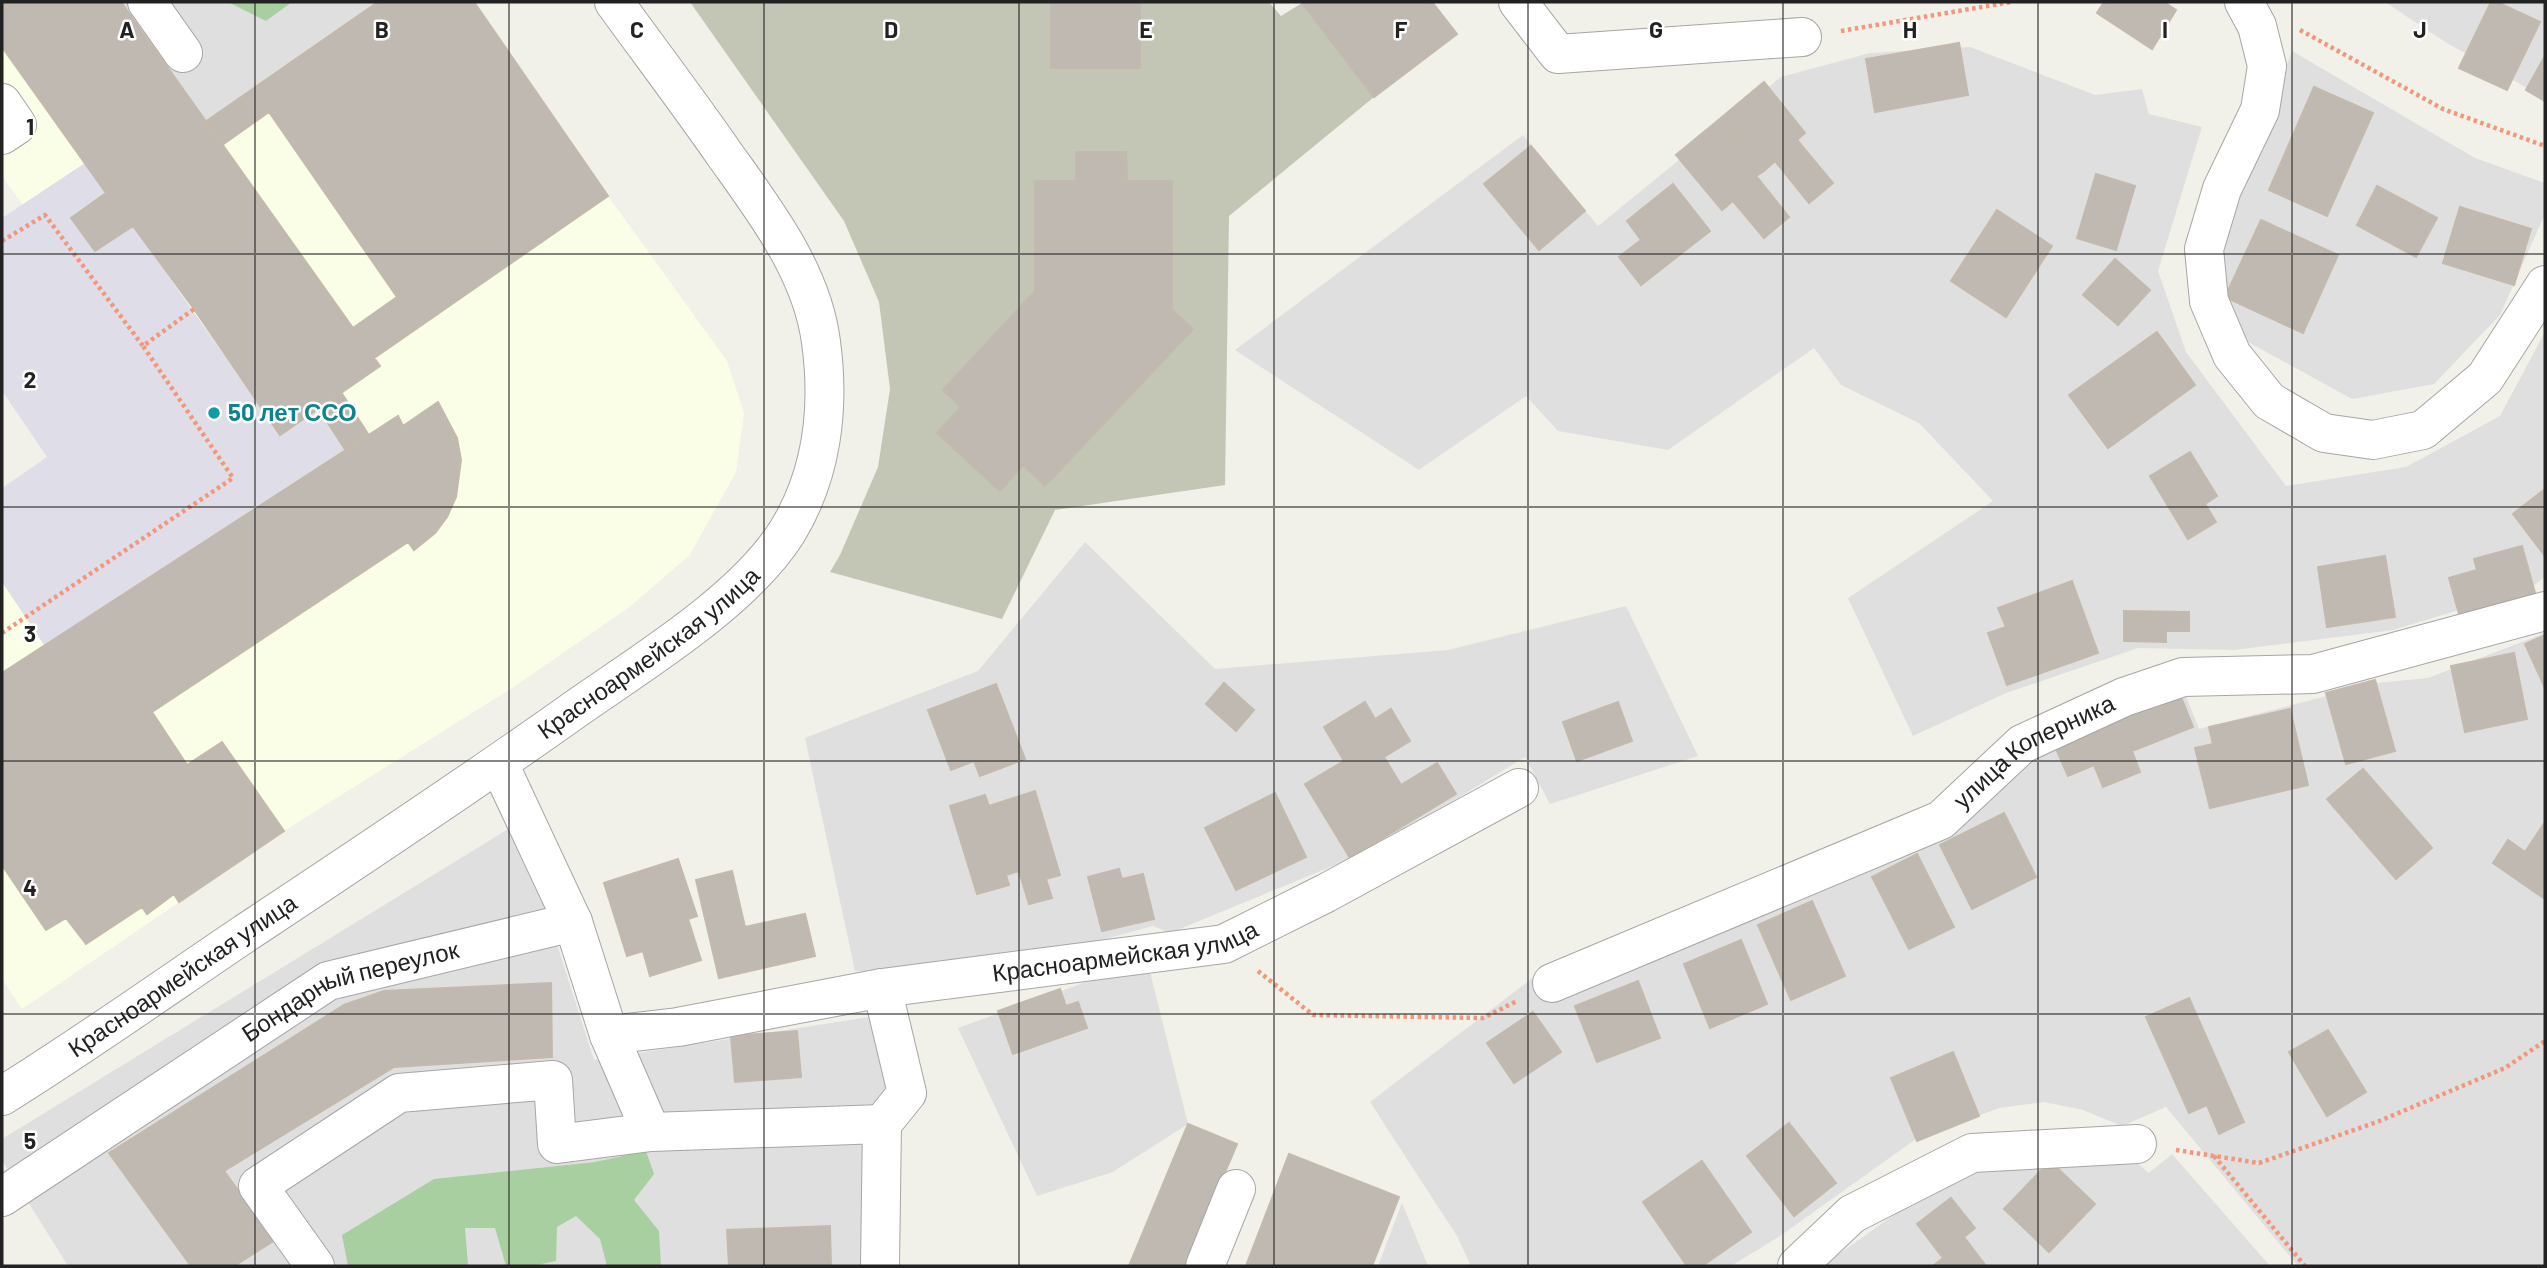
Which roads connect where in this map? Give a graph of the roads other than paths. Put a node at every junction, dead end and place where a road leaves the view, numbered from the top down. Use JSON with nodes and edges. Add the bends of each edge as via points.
{"nodes":[{"id":1,"x":147,"y":2,"type":"edge"},
{"id":2,"x":614,"y":2,"type":"edge"},
{"id":3,"x":1518,"y":2,"type":"edge"},
{"id":4,"x":2250,"y":14,"type":"edge"},
{"id":5,"x":1802,"y":37,"type":"road end"},
{"id":6,"x":183,"y":53,"type":"dead end"},
{"id":7,"x":2,"y":103,"type":"edge"},
{"id":8,"x":2,"y":135,"type":"edge"},
{"id":9,"x":2545,"y":285,"type":"edge"},
{"id":10,"x":2545,"y":611,"type":"edge"},
{"id":11,"x":499,"y":764,"type":"junction"},
{"id":12,"x":1520,"y":788,"type":"dead end"},
{"id":13,"x":573,"y":922,"type":"junction"},
{"id":14,"x":1552,"y":983,"type":"road end"},
{"id":15,"x":882,"y":988,"type":"junction"},
{"id":16,"x":609,"y":1035,"type":"junction"},
{"id":17,"x":2,"y":1096,"type":"edge"},
{"id":18,"x":881,"y":1124,"type":"junction"},
{"id":19,"x":651,"y":1132,"type":"junction"},
{"id":20,"x":2137,"y":1144,"type":"road end"},
{"id":21,"x":1236,"y":1189,"type":"dead end"},
{"id":22,"x":2,"y":1197,"type":"edge"},
{"id":23,"x":315,"y":1266,"type":"edge"},
{"id":24,"x":880,"y":1266,"type":"edge"},
{"id":25,"x":1205,"y":1266,"type":"edge"},
{"id":26,"x":1797,"y":1266,"type":"edge"}],
"edges":[{"from":1,"to":6,"type":"street"},
{"from":2,"to":11,"type":"street","name":"Красноармейская улица","via":[[766,213],[798,269],[821,341],[824,409],[820,455],[806,498],[785,535],[753,573],[709,613]]},
{"from":3,"to":5,"type":"street","via":[[1558,54]]},
{"from":4,"to":9,"type":"street","via":[[2267,66],[2260,110],[2222,189],[2204,249],[2209,301],[2232,355],[2269,401],[2324,433],[2374,440],[2423,430],[2485,378]]},
{"from":7,"to":8,"type":"street","via":[[16,125]]},
{"from":10,"to":14,"type":"street","name":"улица Коперника","via":[[2313,674],[2183,677],[2124,697],[2022,744],[1941,820]]},
{"from":11,"to":13,"type":"street"},
{"from":11,"to":17,"type":"street","name":"Красноармейская улица"},
{"from":12,"to":15,"type":"street","name":"Красноармейская улица","via":[[1224,944]]},
{"from":13,"to":16,"type":"street"},
{"from":13,"to":22,"type":"street","name":"Бондарный переулок","via":[[328,981]]},
{"from":15,"to":16,"type":"street","name":"Красноармейская улица","via":[[678,1027]]},
{"from":15,"to":18,"type":"street","via":[[907,1093]]},
{"from":16,"to":19,"type":"street"},
{"from":18,"to":19,"type":"street"},
{"from":18,"to":24,"type":"street"},
{"from":19,"to":23,"type":"street","via":[[557,1144],[553,1080],[400,1093],[258,1186]]},
{"from":20,"to":26,"type":"street","via":[[1972,1153],[1852,1214]]},
{"from":21,"to":25,"type":"street"}]}
